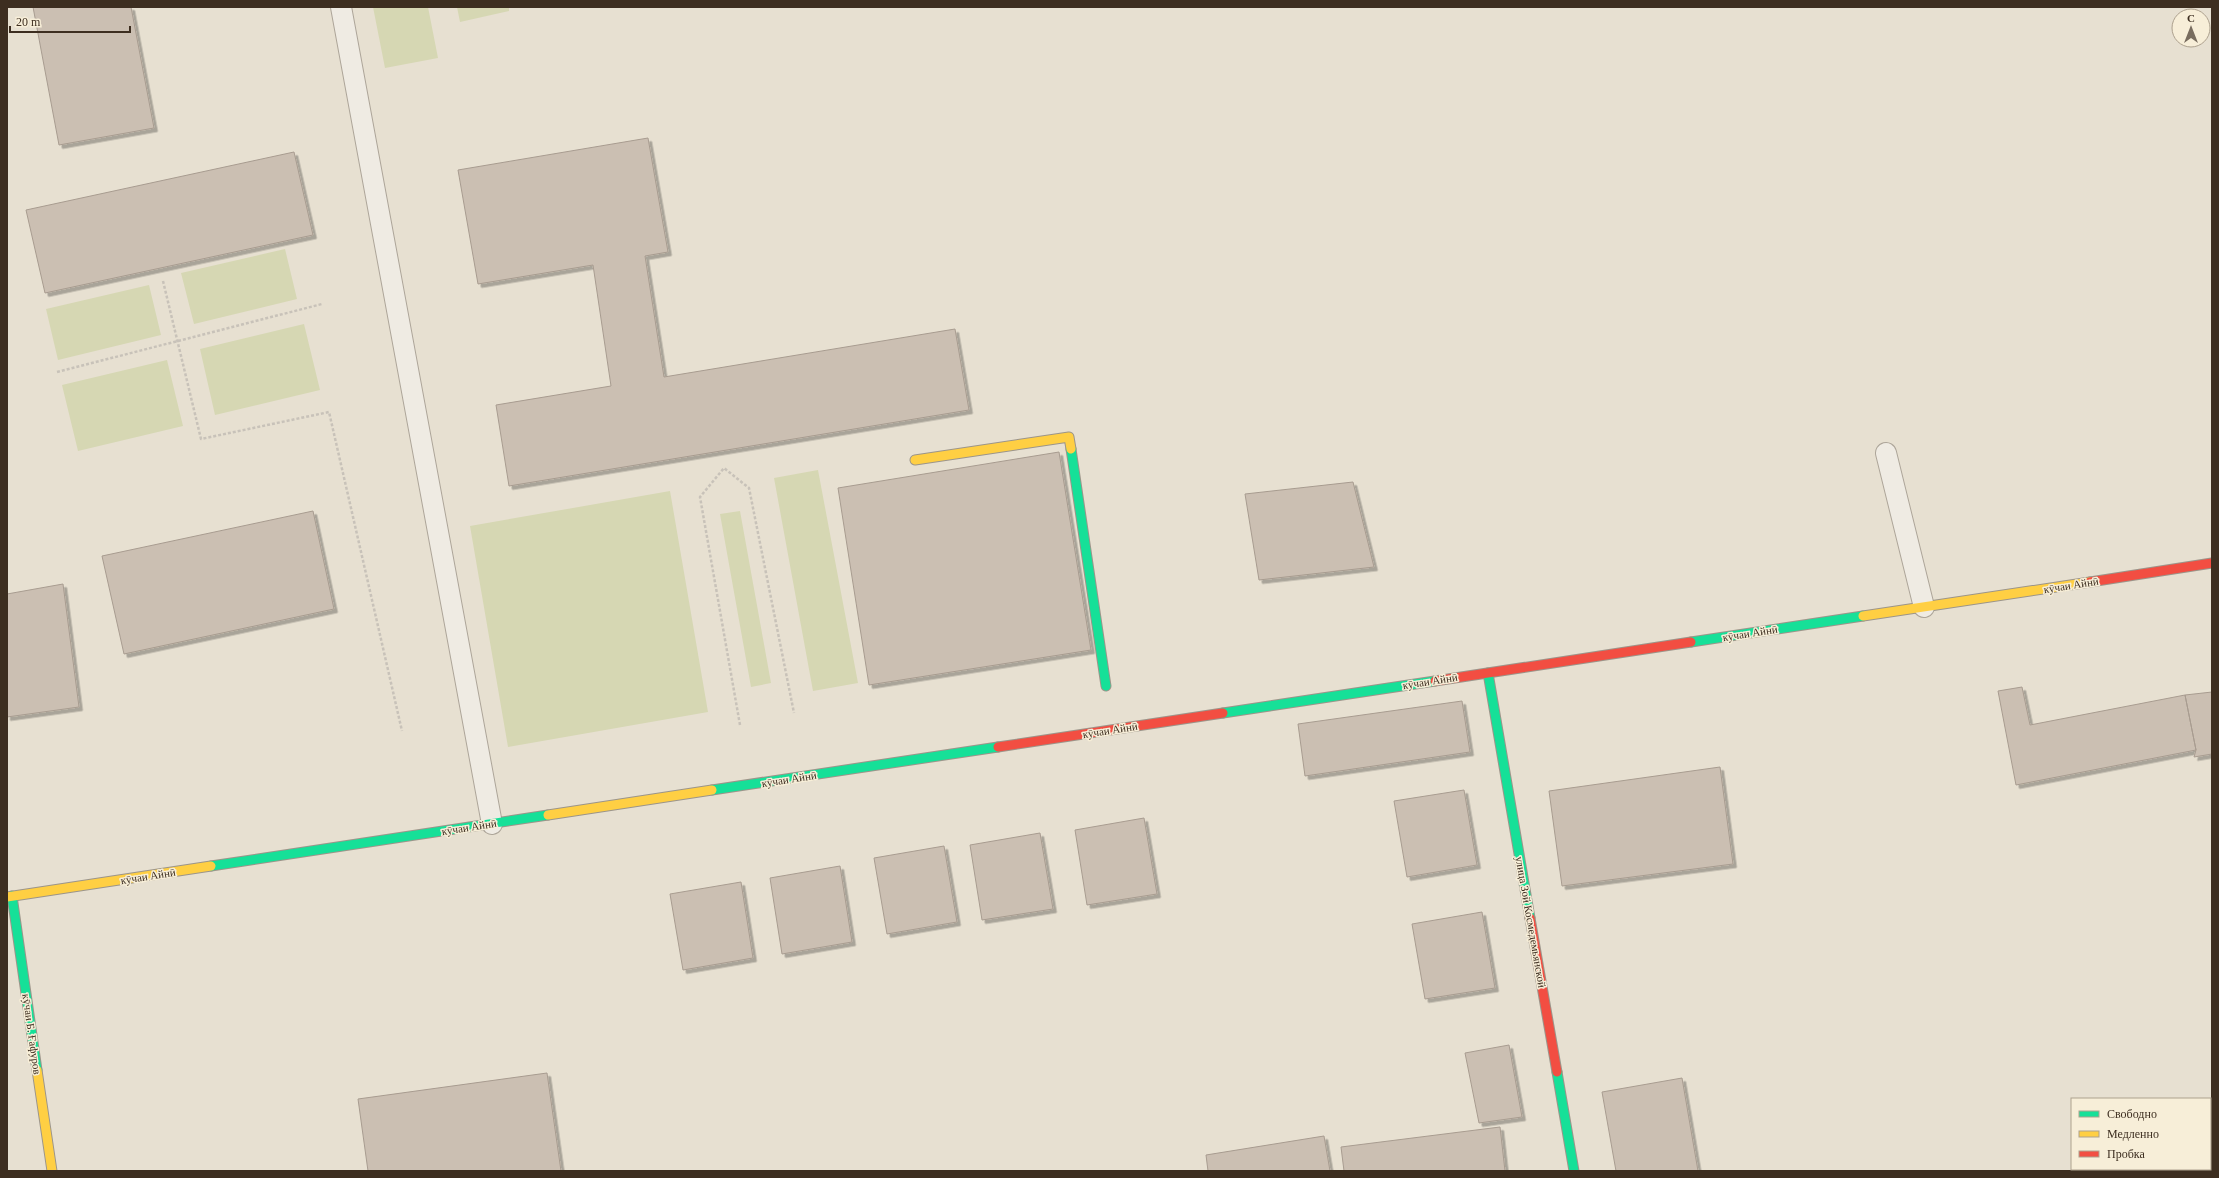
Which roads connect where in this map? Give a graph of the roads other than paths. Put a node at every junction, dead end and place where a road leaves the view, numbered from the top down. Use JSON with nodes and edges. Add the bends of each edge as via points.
{"nodes":[{"id":1,"x":341,"y":7,"type":"edge"},
{"id":2,"x":1886,"y":453,"type":"dead end"},
{"id":3,"x":915,"y":460,"type":"dead end"},
{"id":4,"x":2212,"y":563,"type":"edge"},
{"id":5,"x":1924,"y":607,"type":"junction"},
{"id":6,"x":1488,"y":673,"type":"junction"},
{"id":7,"x":1106,"y":686,"type":"dead end"},
{"id":8,"x":492,"y":824,"type":"junction"},
{"id":9,"x":10,"y":897,"type":"edge"},
{"id":10,"x":52,"y":1171,"type":"edge"},
{"id":11,"x":1574,"y":1171,"type":"edge"}],
"edges":[{"from":1,"to":8,"type":"lane"},
{"from":2,"to":5,"type":"lane"},
{"from":3,"to":7,"type":"main road","via":[[1069,437]]},
{"from":4,"to":5,"type":"main road","name":"кӯчаи Айнӣ"},
{"from":5,"to":6,"type":"main road","name":"кӯчаи Айнӣ"},
{"from":6,"to":8,"type":"main road","name":"кӯчаи Айнӣ"},
{"from":6,"to":11,"type":"main road","name":"улица Зой Космедемьянской"},
{"from":8,"to":9,"type":"main road","name":"кӯчаи Айнӣ"},
{"from":9,"to":10,"type":"main road","name":"кӯчаи Б. Ғафуров"}]}
